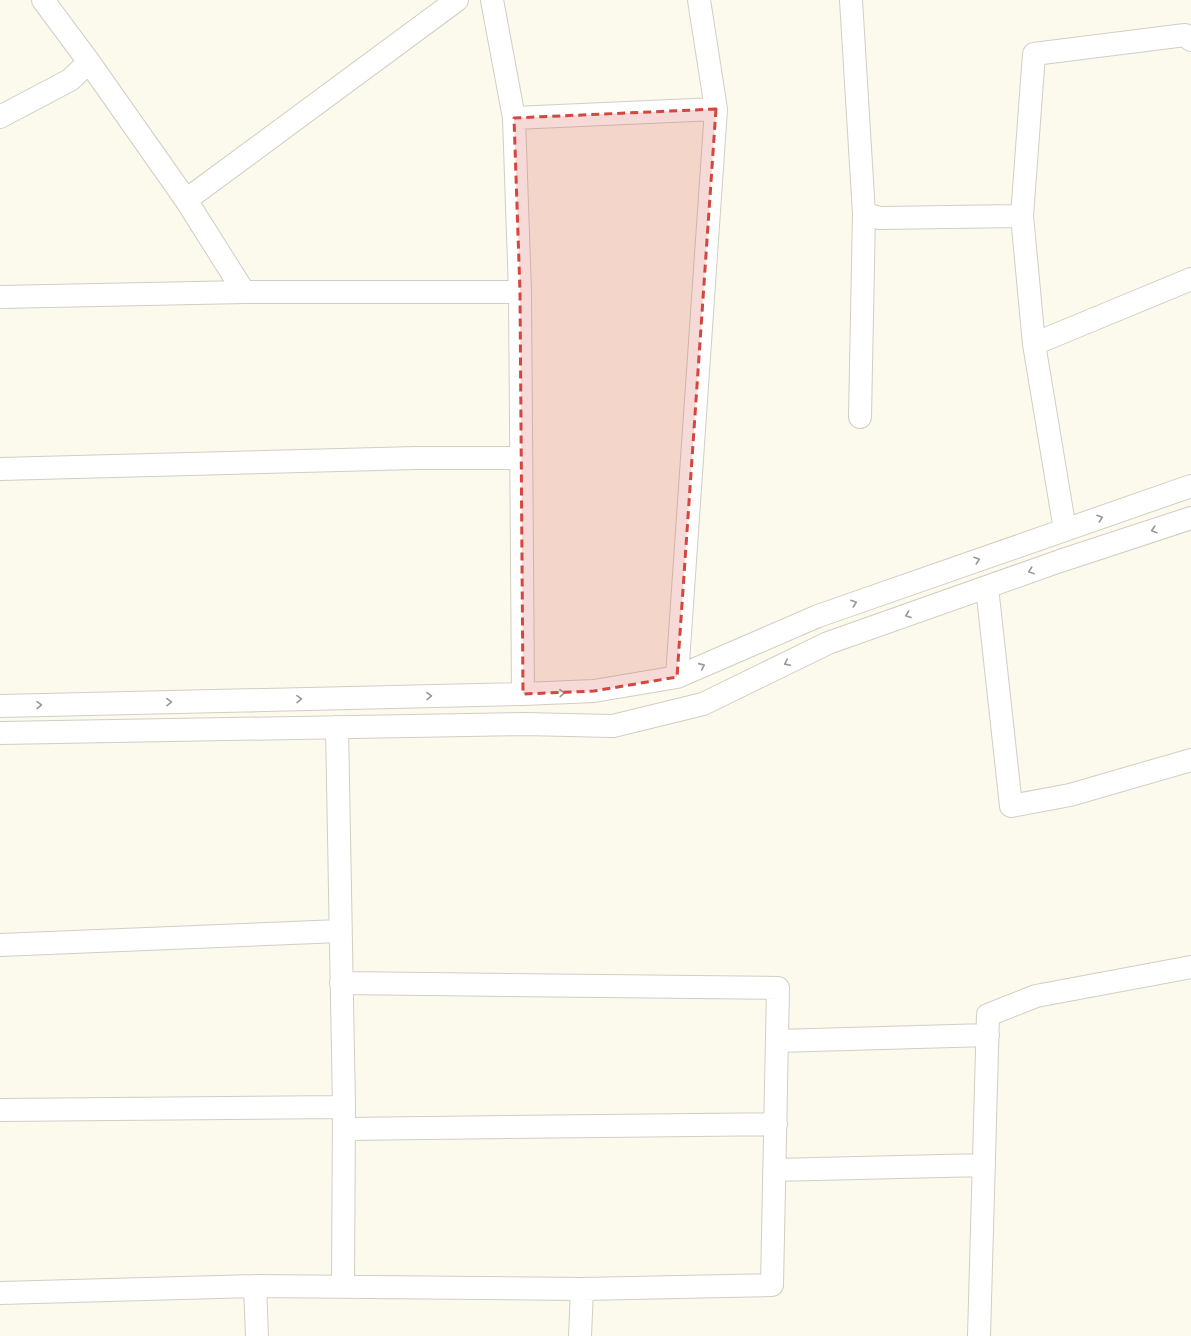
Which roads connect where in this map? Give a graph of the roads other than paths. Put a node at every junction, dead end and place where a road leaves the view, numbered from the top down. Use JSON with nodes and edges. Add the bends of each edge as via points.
{"nodes":[{"id":1,"x":43,"y":0,"type":"edge"},
{"id":2,"x":457,"y":0,"type":"edge"},
{"id":3,"x":492,"y":0,"type":"edge"},
{"id":4,"x":699,"y":0,"type":"edge"},
{"id":5,"x":851,"y":0,"type":"edge"},
{"id":6,"x":1191,"y":40,"type":"edge"},
{"id":7,"x":89,"y":62,"type":"junction"},
{"id":8,"x":716,"y":109,"type":"junction"},
{"id":9,"x":0,"y":117,"type":"edge"},
{"id":10,"x":514,"y":118,"type":"junction"},
{"id":11,"x":186,"y":200,"type":"junction"},
{"id":12,"x":864,"y":214,"type":"junction"},
{"id":13,"x":1022,"y":216,"type":"junction"},
{"id":14,"x":1191,"y":279,"type":"edge"},
{"id":15,"x":244,"y":292,"type":"junction"},
{"id":16,"x":520,"y":292,"type":"junction"},
{"id":17,"x":0,"y":297,"type":"edge"},
{"id":18,"x":1034,"y":344,"type":"junction"},
{"id":19,"x":860,"y":417,"type":"dead end"},
{"id":20,"x":521,"y":458,"type":"junction"},
{"id":21,"x":0,"y":469,"type":"edge"},
{"id":22,"x":1191,"y":486,"type":"edge"},
{"id":23,"x":1191,"y":518,"type":"edge"},
{"id":24,"x":1065,"y":530,"type":"junction"},
{"id":25,"x":986,"y":587,"type":"junction"},
{"id":26,"x":677,"y":677,"type":"junction"},
{"id":27,"x":523,"y":694,"type":"junction"},
{"id":28,"x":0,"y":706,"type":"edge"},
{"id":29,"x":336,"y":727,"type":"junction"},
{"id":30,"x":0,"y":733,"type":"edge"},
{"id":31,"x":1191,"y":760,"type":"edge"},
{"id":32,"x":340,"y":931,"type":"junction"},
{"id":33,"x":0,"y":945,"type":"edge"},
{"id":34,"x":1191,"y":967,"type":"edge"},
{"id":35,"x":341,"y":982,"type":"junction"},
{"id":36,"x":988,"y":1035,"type":"junction"},
{"id":37,"x":777,"y":1041,"type":"junction"},
{"id":38,"x":344,"y":1107,"type":"junction"},
{"id":39,"x":0,"y":1110,"type":"edge"},
{"id":40,"x":776,"y":1124,"type":"junction"},
{"id":41,"x":344,"y":1129,"type":"junction"},
{"id":42,"x":984,"y":1166,"type":"junction"},
{"id":43,"x":774,"y":1170,"type":"junction"},
{"id":44,"x":255,"y":1286,"type":"junction"},
{"id":45,"x":343,"y":1287,"type":"junction"},
{"id":46,"x":582,"y":1289,"type":"junction"},
{"id":47,"x":0,"y":1293,"type":"edge"},
{"id":48,"x":257,"y":1336,"type":"edge"},
{"id":49,"x":580,"y":1336,"type":"edge"},
{"id":50,"x":979,"y":1336,"type":"edge"}],
"edges":[{"from":1,"to":7,"type":"street"},
{"from":2,"to":11,"type":"street"},
{"from":3,"to":10,"type":"street"},
{"from":4,"to":8,"type":"street"},
{"from":5,"to":12,"type":"street"},
{"from":6,"to":13,"type":"street","via":[[1185,35],[1034,54]]},
{"from":7,"to":9,"type":"street","via":[[70,80]]},
{"from":7,"to":11,"type":"street"},
{"from":8,"to":10,"type":"street"},
{"from":8,"to":26,"type":"street"},
{"from":10,"to":16,"type":"street"},
{"from":11,"to":15,"type":"street"},
{"from":12,"to":13,"type":"street","via":[[880,218]]},
{"from":12,"to":19,"type":"street"},
{"from":13,"to":18,"type":"street"},
{"from":14,"to":18,"type":"street"},
{"from":15,"to":16,"type":"street"},
{"from":15,"to":17,"type":"street"},
{"from":16,"to":20,"type":"street"},
{"from":18,"to":24,"type":"street"},
{"from":20,"to":21,"type":"street","via":[[416,458]]},
{"from":20,"to":27,"type":"street"},
{"from":24,"to":22,"type":"street","one_way":true},
{"from":23,"to":25,"type":"street","one_way":true},
{"from":26,"to":24,"type":"street","one_way":true,"via":[[818,616]]},
{"from":25,"to":29,"type":"street","one_way":true,"via":[[828,643],[703,704],[613,726],[525,724]]},
{"from":25,"to":31,"type":"street","via":[[1011,806],[1070,795]]},
{"from":27,"to":26,"type":"street","one_way":true,"via":[[594,691]]},
{"from":28,"to":27,"type":"street","one_way":true},
{"from":29,"to":30,"type":"street"},
{"from":29,"to":32,"type":"street"},
{"from":32,"to":33,"type":"street"},
{"from":32,"to":35,"type":"street"},
{"from":34,"to":36,"type":"street","via":[[1036,996],[988,1015]]},
{"from":35,"to":37,"type":"street","via":[[778,988]]},
{"from":35,"to":38,"type":"street"},
{"from":36,"to":37,"type":"street"},
{"from":36,"to":42,"type":"street"},
{"from":37,"to":40,"type":"street"},
{"from":38,"to":39,"type":"street"},
{"from":38,"to":41,"type":"street"},
{"from":40,"to":41,"type":"street"},
{"from":40,"to":43,"type":"street"},
{"from":41,"to":45,"type":"street"},
{"from":42,"to":43,"type":"street"},
{"from":42,"to":50,"type":"street"},
{"from":43,"to":46,"type":"street","via":[[772,1285]]},
{"from":44,"to":45,"type":"street"},
{"from":44,"to":47,"type":"street"},
{"from":44,"to":48,"type":"street"},
{"from":45,"to":46,"type":"street"},
{"from":46,"to":49,"type":"street"}]}
